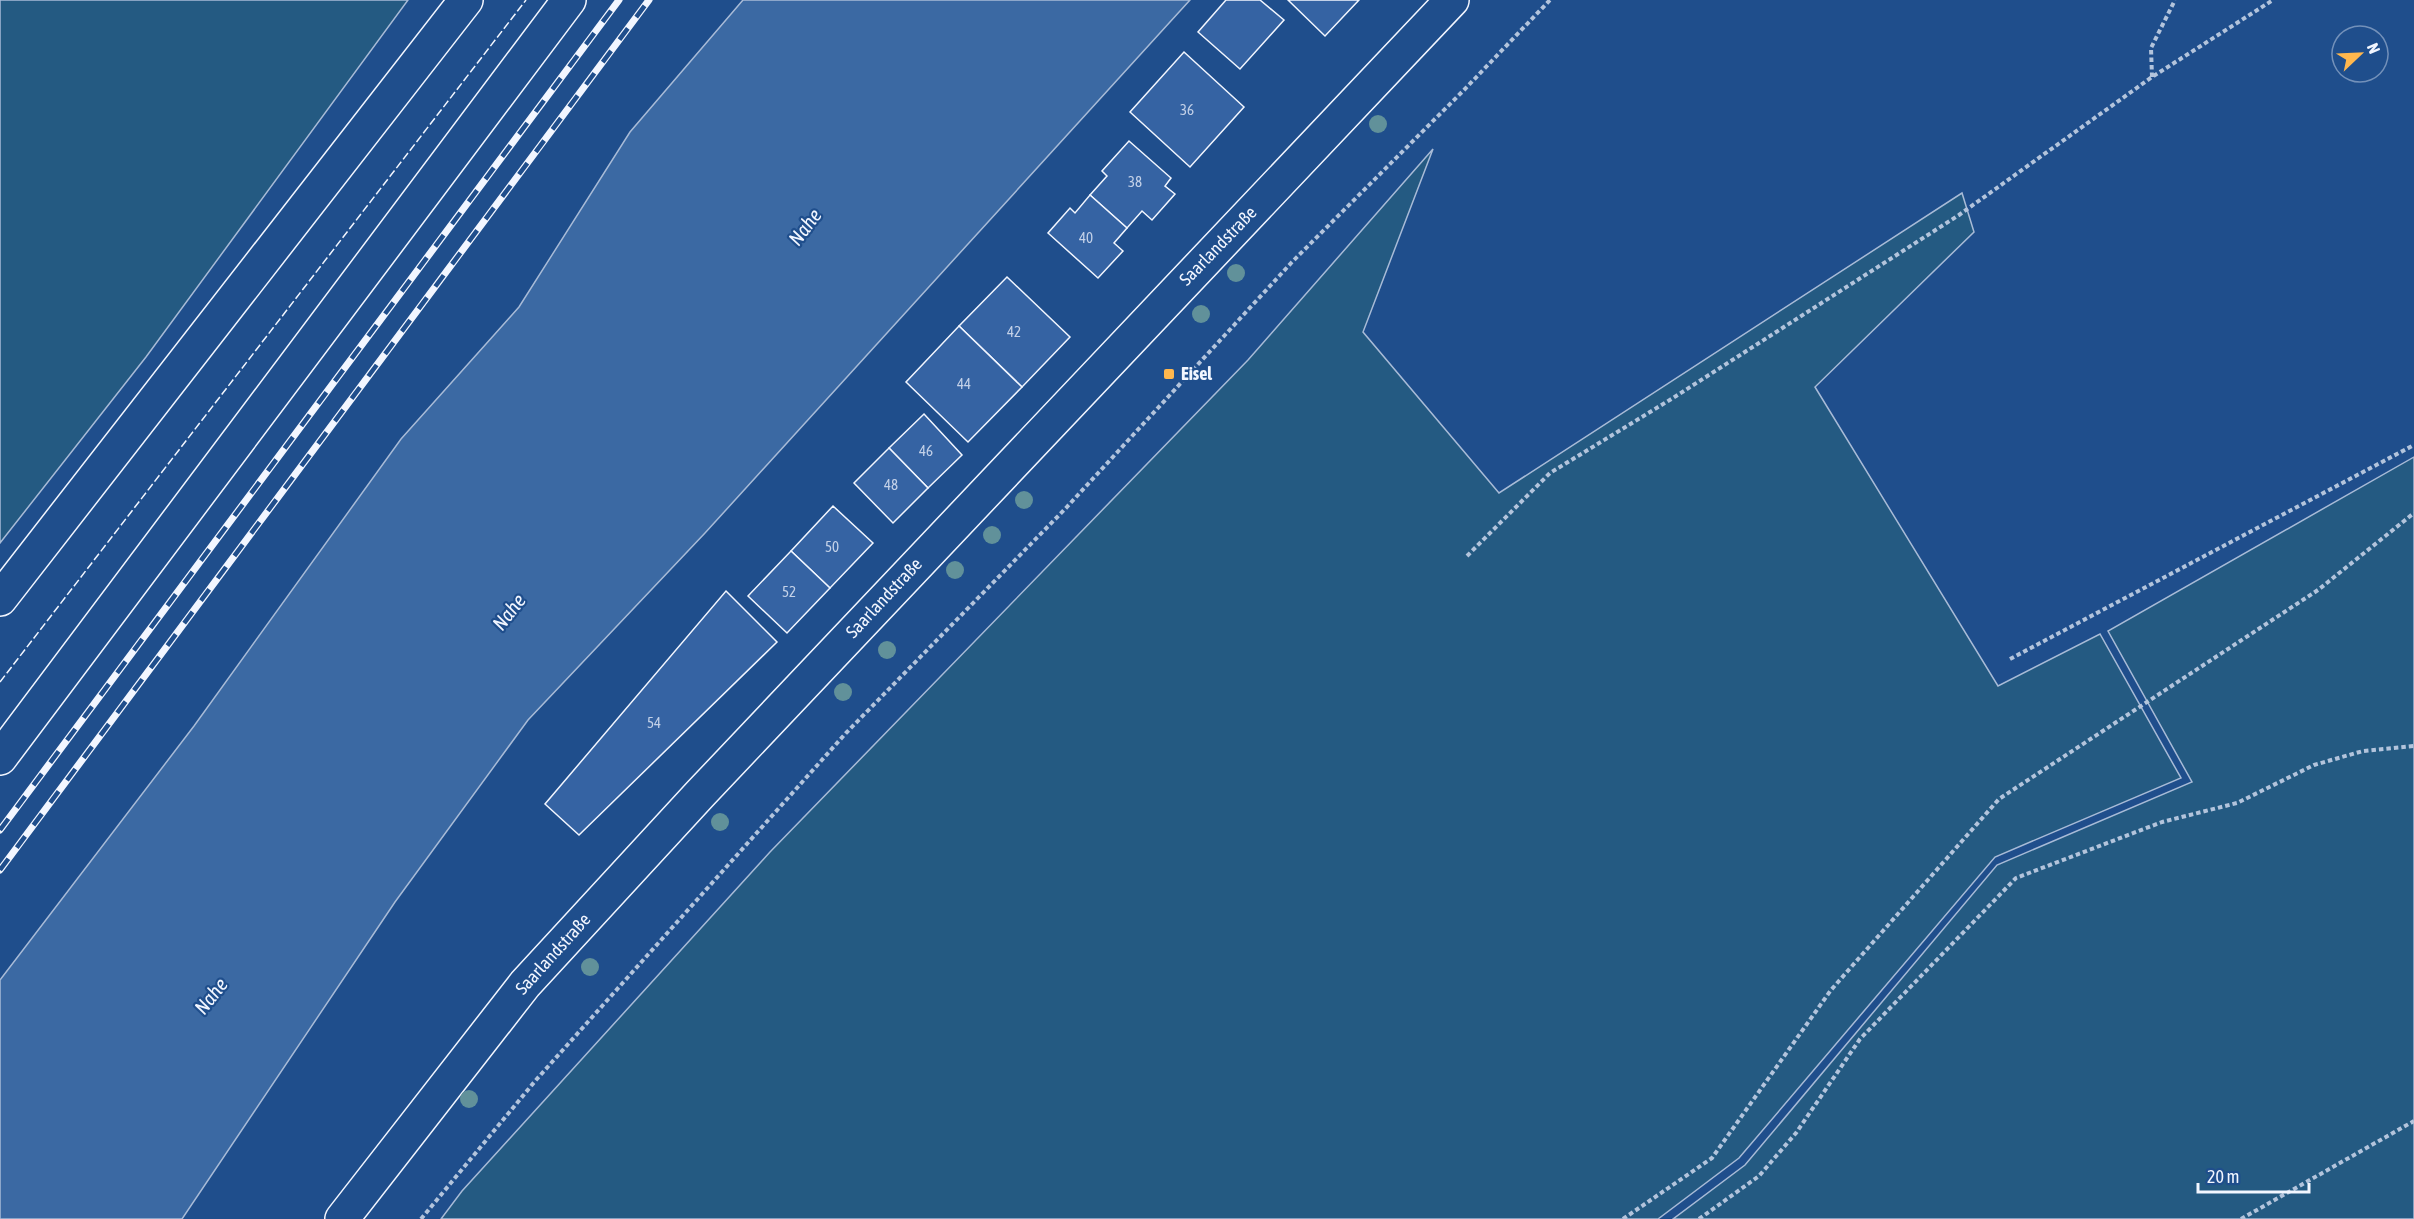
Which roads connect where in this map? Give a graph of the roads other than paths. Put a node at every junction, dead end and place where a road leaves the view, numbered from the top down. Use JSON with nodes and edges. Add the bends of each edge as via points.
{"nodes":[{"id":1,"x":466,"y":0,"type":"edge"},
{"id":2,"x":569,"y":0,"type":"edge"},
{"id":3,"x":1452,"y":0,"type":"edge"},
{"id":4,"x":0,"y":599,"type":"edge"},
{"id":5,"x":0,"y":758,"type":"edge"},
{"id":6,"x":342,"y":1219,"type":"edge"}],
"edges":[{"from":1,"to":4,"type":"main road"},
{"from":2,"to":5,"type":"main road"},
{"from":3,"to":6,"type":"main road","name":"Saarlandstraße","via":[[764,725],[525,984]]}]}
